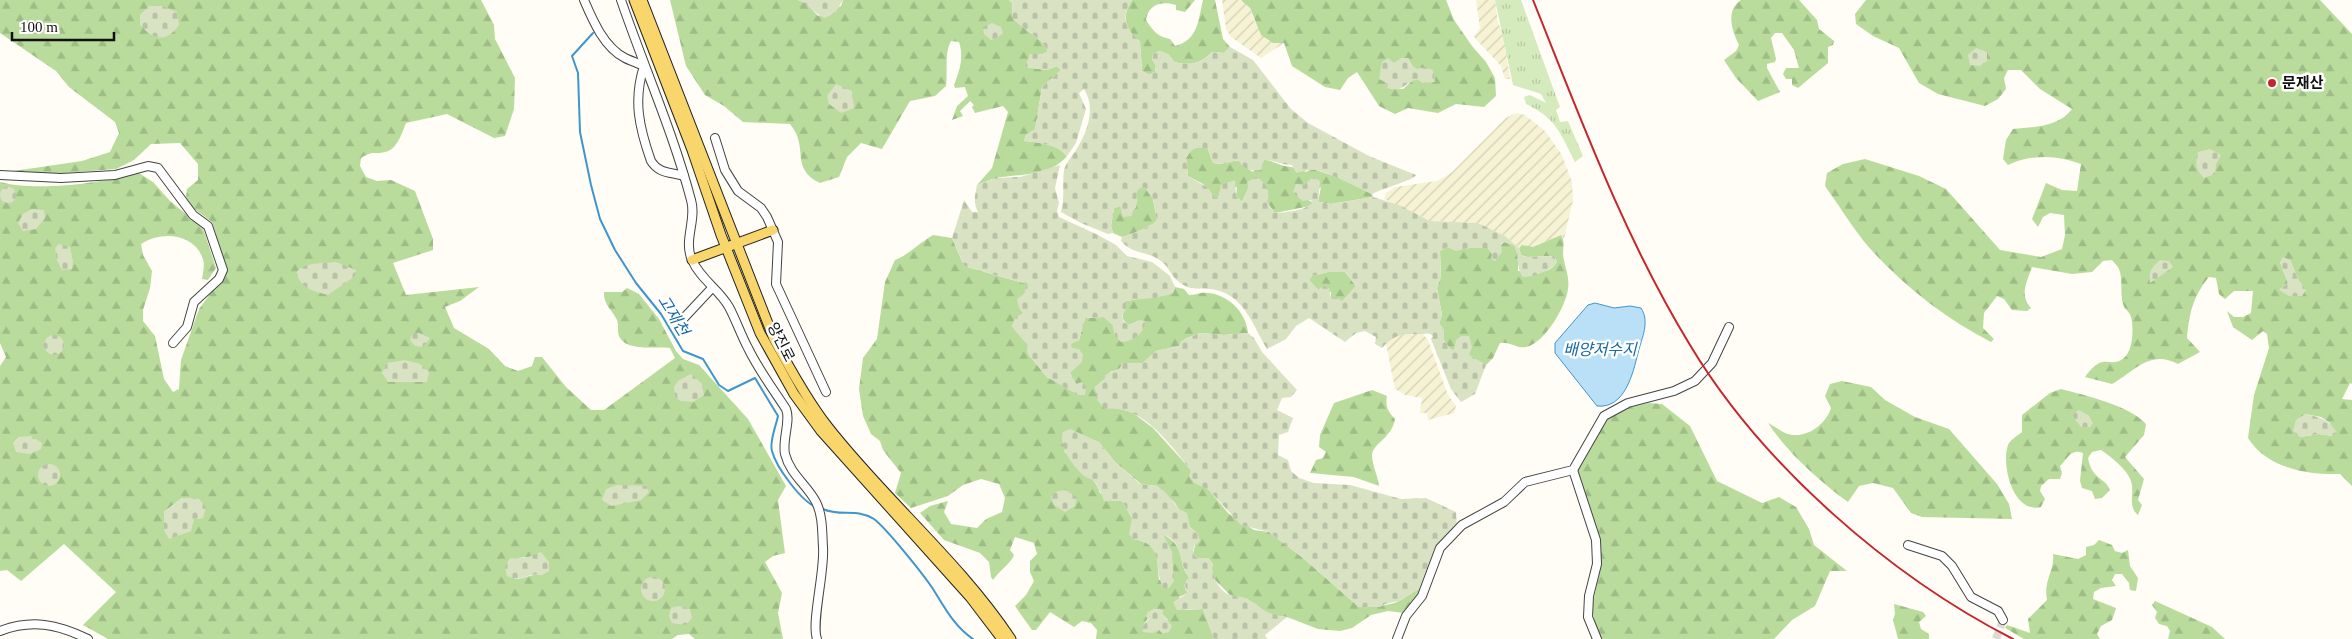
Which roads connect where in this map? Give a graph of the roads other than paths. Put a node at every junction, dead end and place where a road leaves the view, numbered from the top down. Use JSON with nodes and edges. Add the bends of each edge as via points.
{"nodes":[{"id":1,"x":584,"y":0,"type":"edge"},
{"id":2,"x":621,"y":0,"type":"edge"},
{"id":3,"x":634,"y":0,"type":"edge"},
{"id":4,"x":642,"y":0,"type":"edge"},
{"id":5,"x":644,"y":66,"type":"junction"},
{"id":6,"x":715,"y":138,"type":"dead end"},
{"id":7,"x":0,"y":175,"type":"edge"},
{"id":8,"x":684,"y":176,"type":"junction"},
{"id":9,"x":773,"y":230,"type":"junction"},
{"id":10,"x":737,"y":243,"type":"junction"},
{"id":11,"x":726,"y":248,"type":"junction"},
{"id":12,"x":692,"y":260,"type":"junction"},
{"id":13,"x":712,"y":288,"type":"junction"},
{"id":14,"x":682,"y":320,"type":"dead end"},
{"id":15,"x":1729,"y":328,"type":"dead end"},
{"id":16,"x":173,"y":343,"type":"dead end"},
{"id":17,"x":826,"y":392,"type":"dead end"},
{"id":18,"x":1573,"y":470,"type":"junction"},
{"id":19,"x":1908,"y":545,"type":"dead end"},
{"id":20,"x":2003,"y":620,"type":"dead end"},
{"id":21,"x":0,"y":631,"type":"edge"},
{"id":22,"x":88,"y":639,"type":"edge"},
{"id":23,"x":817,"y":639,"type":"edge"},
{"id":24,"x":1002,"y":639,"type":"edge"},
{"id":25,"x":1011,"y":639,"type":"edge"},
{"id":26,"x":1397,"y":639,"type":"edge"},
{"id":27,"x":1597,"y":639,"type":"edge"}],
"edges":[{"from":1,"to":5,"type":"street","via":[[605,39],[622,56]]},
{"from":2,"to":5,"type":"street"},
{"from":3,"to":11,"type":"main road","name":"양진로"},
{"from":4,"to":10,"type":"main road","name":"양진로"},
{"from":5,"to":8,"type":"street","via":[[674,139]]},
{"from":5,"to":8,"type":"street","via":[[638,84],[637,106],[646,146],[655,166],[663,172]]},
{"from":6,"to":9,"type":"street","via":[[725,170],[748,200],[761,208]]},
{"from":7,"to":16,"type":"street","via":[[61,178],[115,175],[148,166],[158,168],[193,214],[208,226],[222,270],[219,279],[194,302],[187,327]]},
{"from":8,"to":12,"type":"street","via":[[692,203],[688,242]]},
{"from":9,"to":10,"type":"main road"},
{"from":9,"to":17,"type":"street","via":[[779,252],[776,284]]},
{"from":10,"to":11,"type":"main road"},
{"from":10,"to":25,"type":"main road","name":"양진로","via":[[774,340],[822,419],[961,574]]},
{"from":11,"to":12,"type":"main road"},
{"from":11,"to":24,"type":"main road","name":"양진로","via":[[760,333],[794,394],[821,431],[970,597]]},
{"from":12,"to":13,"type":"street"},
{"from":13,"to":14,"type":"street"},
{"from":13,"to":23,"type":"street","via":[[729,307],[748,350],[786,409],[786,457],[819,509],[823,565]]},
{"from":15,"to":18,"type":"street","via":[[1712,363],[1695,381],[1674,391],[1628,404],[1604,416]]},
{"from":18,"to":26,"type":"street","via":[[1525,482],[1504,502],[1462,525],[1440,548],[1422,596],[1406,616]]},
{"from":18,"to":27,"type":"street","via":[[1596,540],[1597,564],[1589,596],[1588,617]]},
{"from":19,"to":20,"type":"street","via":[[1942,556],[1971,597],[1998,611]]},
{"from":21,"to":22,"type":"street","via":[[18,624],[44,624]]}]}
